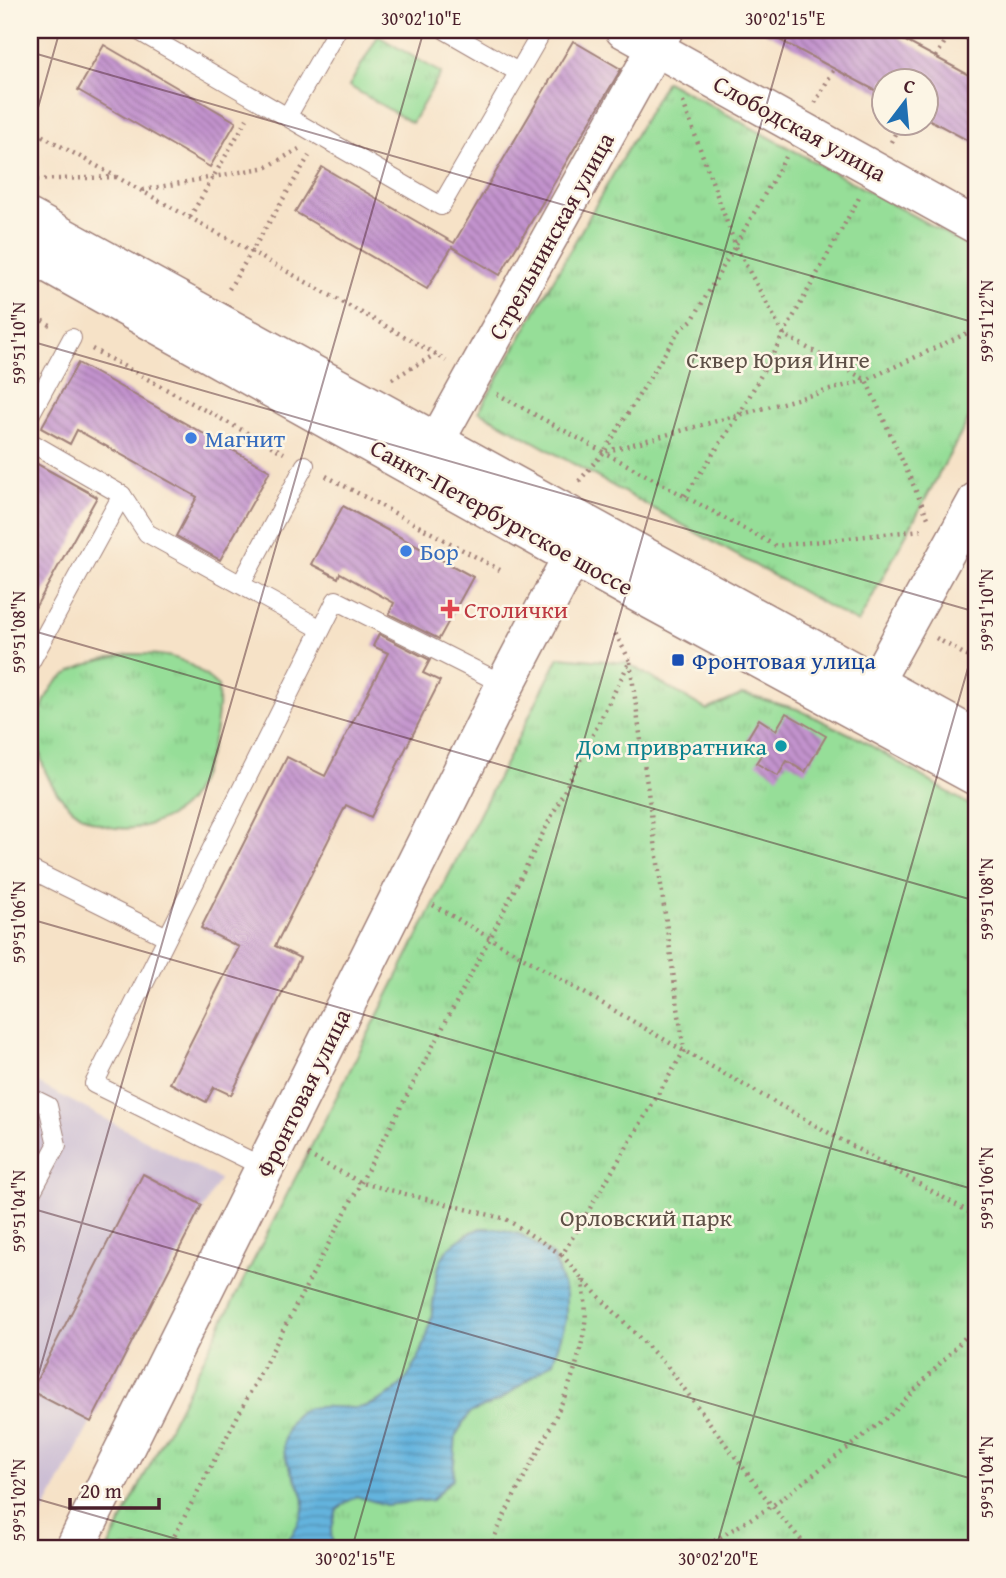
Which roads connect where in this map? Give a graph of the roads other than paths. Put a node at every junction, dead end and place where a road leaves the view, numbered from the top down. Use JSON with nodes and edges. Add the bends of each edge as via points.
{"nodes":[{"id":1,"x":137,"y":30,"type":"edge"},
{"id":2,"x":337,"y":30,"type":"edge"},
{"id":3,"x":445,"y":30,"type":"edge"},
{"id":4,"x":543,"y":30,"type":"edge"},
{"id":5,"x":623,"y":30,"type":"edge"},
{"id":6,"x":968,"y":30,"type":"edge"},
{"id":7,"x":976,"y":34,"type":"edge"},
{"id":8,"x":660,"y":39,"type":"edge"},
{"id":9,"x":519,"y":72,"type":"junction"},
{"id":10,"x":287,"y":117,"type":"junction"},
{"id":11,"x":30,"y":219,"type":"edge"},
{"id":12,"x":976,"y":226,"type":"edge"},
{"id":13,"x":30,"y":253,"type":"edge"},
{"id":14,"x":72,"y":338,"type":"road end"},
{"id":15,"x":30,"y":415,"type":"edge"},
{"id":16,"x":30,"y":442,"type":"edge"},
{"id":17,"x":436,"y":442,"type":"junction"},
{"id":18,"x":306,"y":465,"type":"road end"},
{"id":19,"x":122,"y":495,"type":"junction"},
{"id":20,"x":976,"y":500,"type":"edge"},
{"id":21,"x":580,"y":541,"type":"junction"},
{"id":22,"x":241,"y":584,"type":"junction"},
{"id":23,"x":321,"y":629,"type":"junction"},
{"id":24,"x":30,"y":663,"type":"edge"},
{"id":25,"x":505,"y":685,"type":"junction"},
{"id":26,"x":867,"y":697,"type":"junction"},
{"id":27,"x":976,"y":740,"type":"edge"},
{"id":28,"x":976,"y":776,"type":"edge"},
{"id":29,"x":30,"y":869,"type":"edge"},
{"id":30,"x":167,"y":937,"type":"junction"},
{"id":31,"x":30,"y":1097,"type":"edge"},
{"id":32,"x":272,"y":1154,"type":"junction"},
{"id":33,"x":30,"y":1195,"type":"edge"},
{"id":34,"x":75,"y":1548,"type":"edge"}],
"edges":[{"from":1,"to":10,"type":"lane"},
{"from":2,"to":10,"type":"lane"},
{"from":3,"to":9,"type":"lane"},
{"from":4,"to":9,"type":"lane"},
{"from":5,"to":8,"type":"street","name":"Слободская улица"},
{"from":6,"to":7,"type":"lane"},
{"from":8,"to":12,"type":"street","name":"Слободская улица"},
{"from":8,"to":17,"type":"street","name":"Стрельнинская улица"},
{"from":9,"to":10,"type":"lane","via":[[441,206]]},
{"from":11,"to":17,"type":"main road","name":"Санкт-Петербургское шоссе"},
{"from":13,"to":21,"type":"main road","name":"Санкт-Петербургское шоссе"},
{"from":14,"to":15,"type":"lane"},
{"from":16,"to":19,"type":"lane"},
{"from":17,"to":21,"type":"main road","name":"Санкт-Петербургское шоссе"},
{"from":18,"to":22,"type":"lane"},
{"from":19,"to":22,"type":"lane","via":[[147,533]]},
{"from":19,"to":24,"type":"lane"},
{"from":20,"to":26,"type":"street"},
{"from":21,"to":25,"type":"main road","name":"Фронтовая улица"},
{"from":21,"to":26,"type":"main road","name":"Санкт-Петербургское шоссе"},
{"from":22,"to":23,"type":"lane"},
{"from":23,"to":25,"type":"lane","via":[[336,600]]},
{"from":23,"to":30,"type":"lane"},
{"from":25,"to":32,"type":"main road","name":"Фронтовая улица"},
{"from":26,"to":27,"type":"main road","name":"Санкт-Петербургское шоссе"},
{"from":26,"to":28,"type":"main road","name":"Санкт-Петербургское шоссе"},
{"from":29,"to":30,"type":"lane"},
{"from":30,"to":32,"type":"lane","via":[[94,1084]]},
{"from":31,"to":33,"type":"lane","via":[[48,1106],[57,1145]]},
{"from":32,"to":34,"type":"main road","name":"Фронтовая улица"}]}
